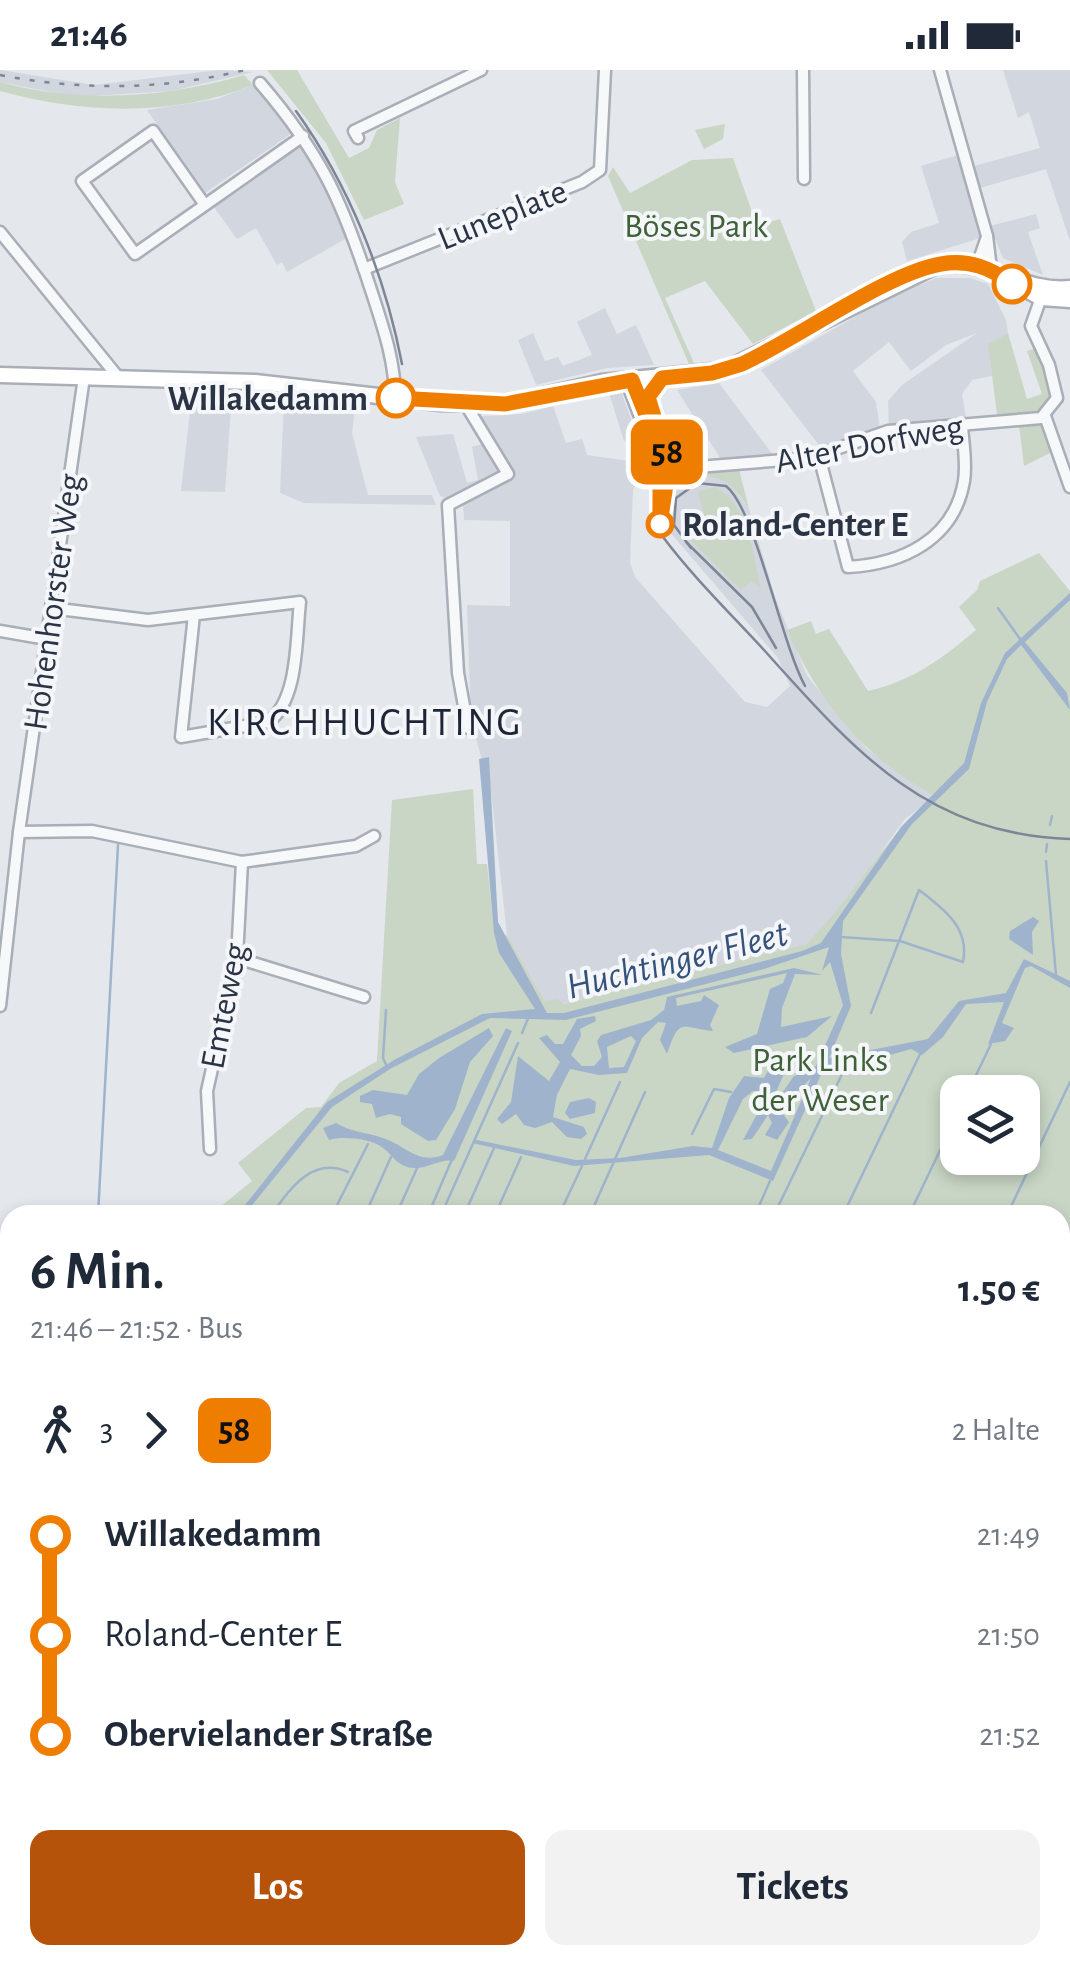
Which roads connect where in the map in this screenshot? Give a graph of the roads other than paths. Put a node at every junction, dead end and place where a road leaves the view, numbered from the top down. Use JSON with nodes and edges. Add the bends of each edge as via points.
{"nodes":[{"id":1,"x":481,"y":70,"type":"edge"},
{"id":2,"x":605,"y":70,"type":"edge"},
{"id":3,"x":804,"y":70,"type":"edge"},
{"id":4,"x":940,"y":70,"type":"edge"},
{"id":5,"x":260,"y":83,"type":"dead end"},
{"id":6,"x":304,"y":136,"type":"junction"},
{"id":7,"x":358,"y":138,"type":"dead end"},
{"id":8,"x":804,"y":179,"type":"dead end"},
{"id":9,"x":205,"y":205,"type":"junction"},
{"id":10,"x":0,"y":232,"type":"edge"},
{"id":11,"x":987,"y":268,"type":"junction"},
{"id":12,"x":364,"y":270,"type":"junction"},
{"id":13,"x":1070,"y":288,"type":"edge"},
{"id":14,"x":1043,"y":292,"type":"junction"},
{"id":15,"x":1070,"y":300,"type":"edge"},
{"id":16,"x":4,"y":372,"type":"edge"},
{"id":17,"x":84,"y":377,"type":"junction"},
{"id":18,"x":118,"y":377,"type":"junction"},
{"id":19,"x":662,"y":378,"type":"junction"},
{"id":20,"x":626,"y":380,"type":"junction"},
{"id":21,"x":394,"y":398,"type":"junction"},
{"id":22,"x":466,"y":405,"type":"junction"},
{"id":23,"x":1045,"y":416,"type":"junction"},
{"id":24,"x":962,"y":426,"type":"junction"},
{"id":25,"x":666,"y":445,"type":"dead end"},
{"id":26,"x":819,"y":456,"type":"junction"},
{"id":27,"x":644,"y":464,"type":"dead end"},
{"id":28,"x":669,"y":465,"type":"dead end"},
{"id":29,"x":1070,"y":486,"type":"edge"},
{"id":30,"x":52,"y":608,"type":"junction"},
{"id":31,"x":194,"y":615,"type":"junction"},
{"id":32,"x":0,"y":631,"type":"edge"},
{"id":33,"x":46,"y":639,"type":"junction"},
{"id":34,"x":468,"y":728,"type":"dead end"},
{"id":35,"x":19,"y":832,"type":"junction"},
{"id":36,"x":374,"y":836,"type":"dead end"},
{"id":37,"x":242,"y":862,"type":"junction"},
{"id":38,"x":236,"y":958,"type":"junction"},
{"id":39,"x":364,"y":997,"type":"dead end"},
{"id":40,"x":0,"y":1006,"type":"edge"},
{"id":41,"x":210,"y":1149,"type":"dead end"}],
"edges":[{"from":1,"to":7,"type":"street","via":[[354,131]]},
{"from":2,"to":12,"type":"street","name":"Luneplate","via":[[600,170]]},
{"from":3,"to":8,"type":"street"},
{"from":4,"to":11,"type":"street","via":[[987,236]]},
{"from":5,"to":6,"type":"street"},
{"from":6,"to":9,"type":"street"},
{"from":6,"to":12,"type":"street","via":[[333,184]]},
{"from":9,"to":9,"type":"street","via":[[153,130],[82,181],[136,254]]},
{"from":10,"to":18,"type":"street"},
{"from":11,"to":14,"type":"main road"},
{"from":11,"to":19,"type":"main road","via":[[926,268],[742,364]]},
{"from":12,"to":21,"type":"street","via":[[385,334]]},
{"from":13,"to":14,"type":"main road"},
{"from":14,"to":15,"type":"main road"},
{"from":14,"to":23,"type":"street","via":[[1031,326],[1057,398]]},
{"from":16,"to":17,"type":"main road"},
{"from":17,"to":18,"type":"main road"},
{"from":17,"to":30,"type":"street","name":"Hohenhorster Weg"},
{"from":18,"to":21,"type":"main road","via":[[255,382]]},
{"from":19,"to":20,"type":"main road"},
{"from":19,"to":25,"type":"street","via":[[648,397]]},
{"from":20,"to":22,"type":"main road","via":[[505,404]]},
{"from":20,"to":27,"type":"street","via":[[650,444]]},
{"from":21,"to":22,"type":"main road"},
{"from":22,"to":34,"type":"street","via":[[508,474],[448,505]]},
{"from":23,"to":24,"type":"street","name":"Alter Dorfweg"},
{"from":23,"to":29,"type":"street"},
{"from":24,"to":26,"type":"street","name":"Alter Dorfweg","via":[[888,431]]},
{"from":24,"to":26,"type":"street","via":[[965,478],[942,529],[927,544],[870,566],[848,567]]},
{"from":26,"to":28,"type":"street","name":"Alter Dorfweg"},
{"from":30,"to":31,"type":"street","via":[[148,620]]},
{"from":30,"to":33,"type":"street","name":"Hohenhorster Weg"},
{"from":31,"to":31,"type":"street","via":[[300,602],[279,715],[182,737]]},
{"from":32,"to":33,"type":"street"},
{"from":33,"to":35,"type":"street","name":"Hohenhorster Weg"},
{"from":35,"to":37,"type":"street","via":[[92,831]]},
{"from":35,"to":40,"type":"street","name":"Hohenhorster Weg"},
{"from":36,"to":37,"type":"street","via":[[356,846]]},
{"from":37,"to":38,"type":"street","name":"Emteweg"},
{"from":38,"to":39,"type":"street"},
{"from":38,"to":41,"type":"street","name":"Emteweg","via":[[206,1091]]}]}
